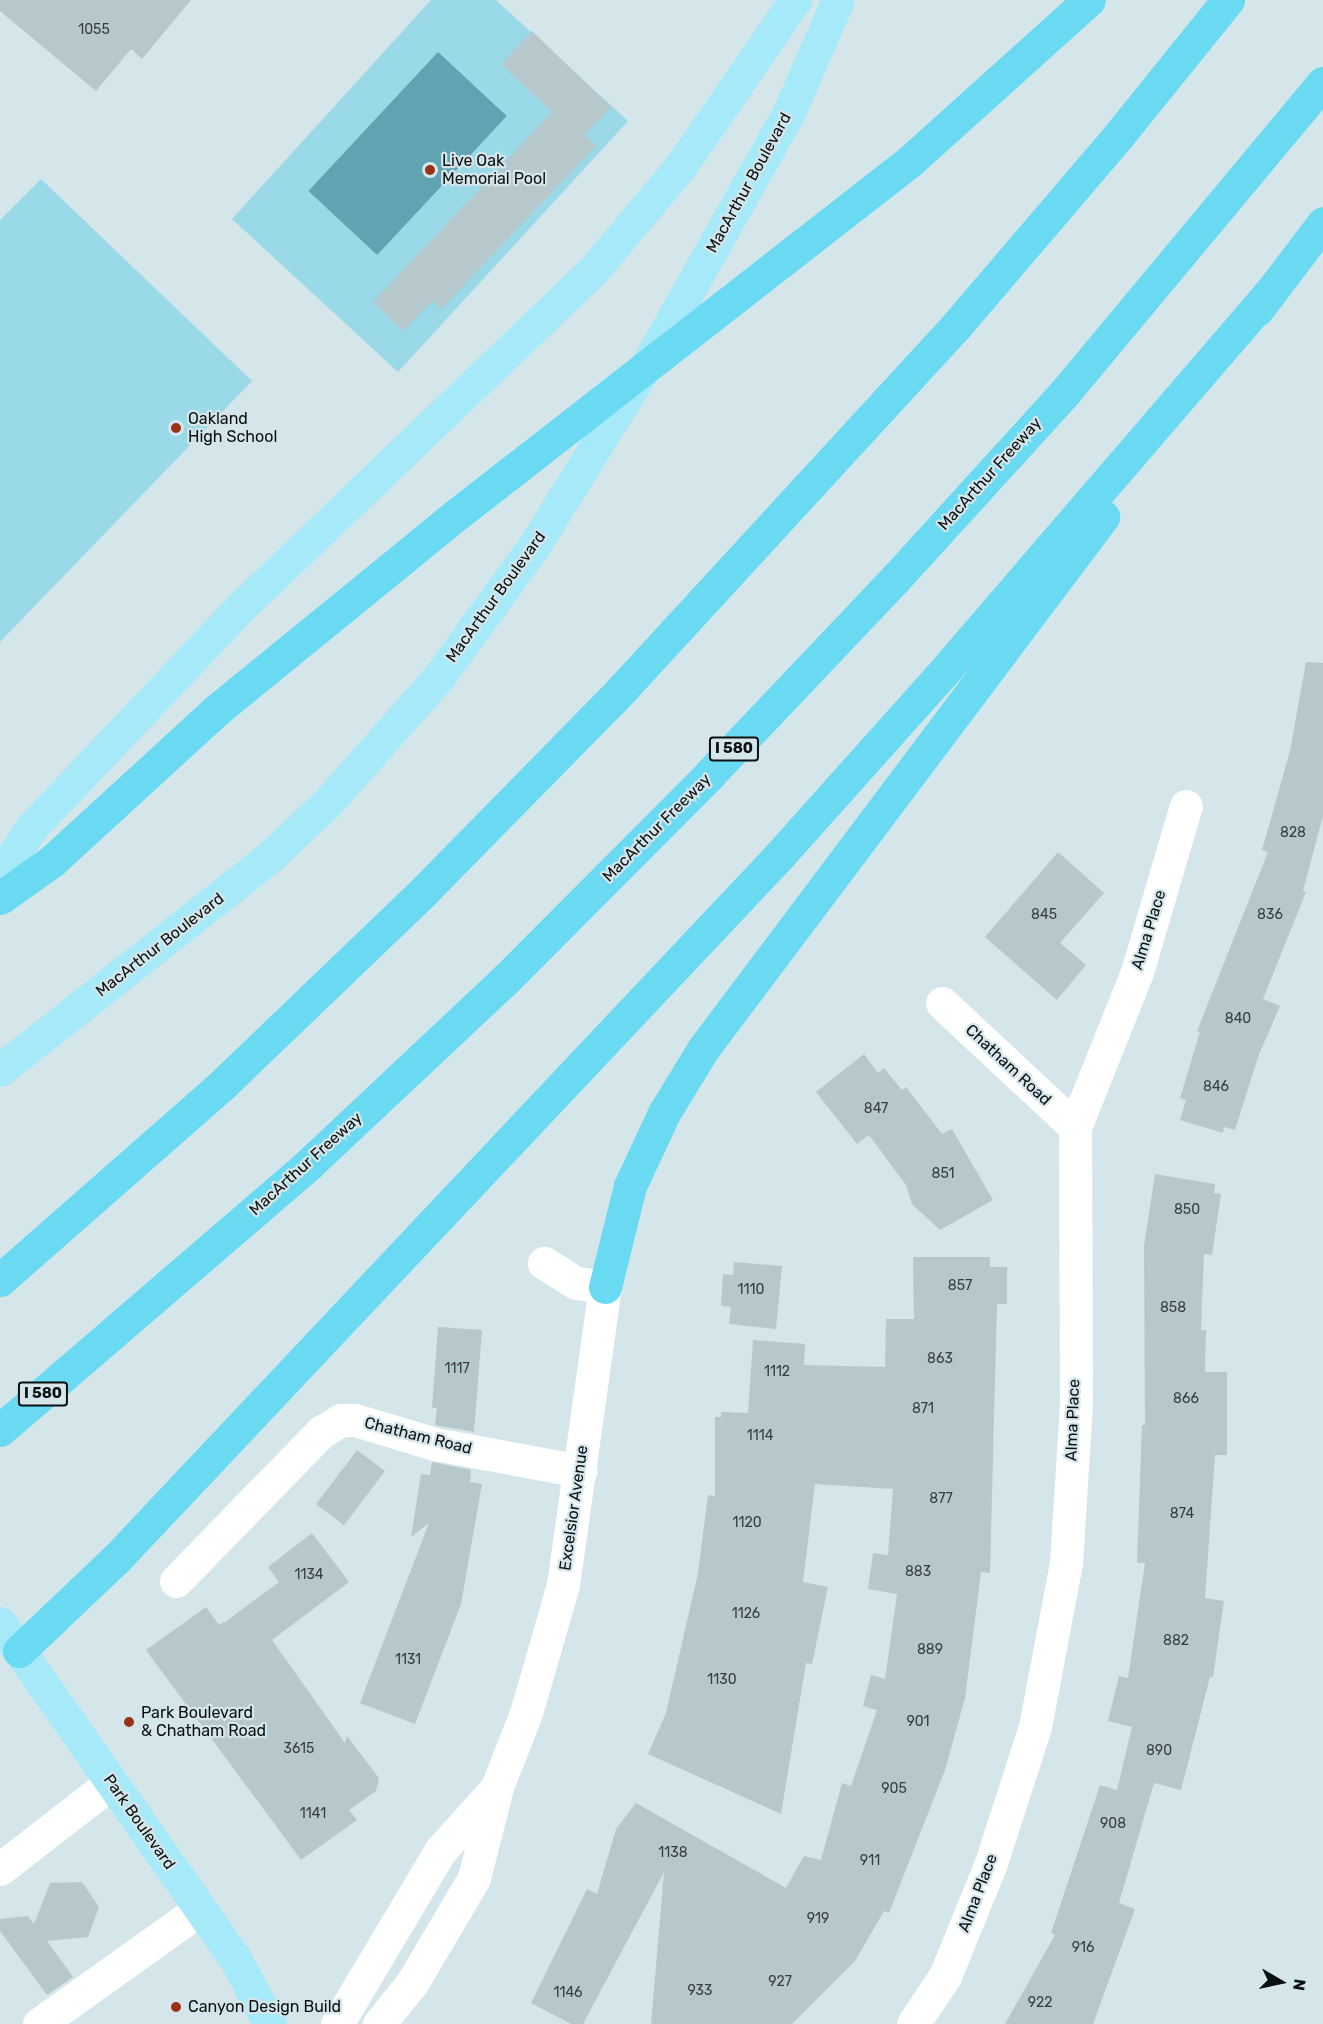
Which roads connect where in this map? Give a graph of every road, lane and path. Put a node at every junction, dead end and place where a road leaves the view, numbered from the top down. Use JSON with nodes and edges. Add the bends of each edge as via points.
{"nodes":[{"id":1,"x":795,"y":0,"type":"edge"},
{"id":2,"x":838,"y":0,"type":"edge"},
{"id":3,"x":1089,"y":0,"type":"edge"},
{"id":4,"x":1228,"y":0,"type":"edge"},
{"id":5,"x":1323,"y":83,"type":"edge"},
{"id":6,"x":1323,"y":222,"type":"edge"},
{"id":7,"x":1270,"y":292,"type":"junction"},
{"id":8,"x":1186,"y":806,"type":"dead end"},
{"id":9,"x":0,"y":876,"type":"edge"},
{"id":10,"x":0,"y":898,"type":"edge"},
{"id":11,"x":942,"y":1003,"type":"dead end"},
{"id":12,"x":0,"y":1070,"type":"edge"},
{"id":13,"x":1075,"y":1127,"type":"junction"},
{"id":14,"x":544,"y":1263,"type":"dead end"},
{"id":15,"x":11,"y":1271,"type":"edge"},
{"id":16,"x":605,"y":1287,"type":"junction"},
{"id":17,"x":0,"y":1430,"type":"edge"},
{"id":18,"x":581,"y":1471,"type":"junction"},
{"id":19,"x":176,"y":1581,"type":"dead end"},
{"id":20,"x":0,"y":1623,"type":"edge"},
{"id":21,"x":10,"y":1658,"type":"edge"},
{"id":22,"x":111,"y":1783,"type":"junction"},
{"id":23,"x":497,"y":1787,"type":"junction"},
{"id":24,"x":0,"y":1869,"type":"edge"},
{"id":25,"x":200,"y":1909,"type":"junction"},
{"id":26,"x":39,"y":2024,"type":"edge"},
{"id":27,"x":270,"y":2024,"type":"edge"},
{"id":28,"x":338,"y":2024,"type":"edge"},
{"id":29,"x":380,"y":2024,"type":"edge"},
{"id":30,"x":913,"y":2024,"type":"edge"}],
"edges":[{"from":1,"to":9,"type":"main road","via":[[680,166],[598,264],[539,327],[243,604],[32,827]]},
{"from":2,"to":12,"type":"main road","name":"MacArthur Boulevard","via":[[789,112],[570,491],[438,678],[329,801],[200,916]]},
{"from":3,"to":10,"type":"highway","via":[[909,162],[447,522],[218,709],[52,861]]},
{"from":4,"to":15,"type":"highway","via":[[956,326],[613,699],[424,891],[233,1075]]},
{"from":5,"to":17,"type":"highway","name":"MacArthur Freeway","number":"I 580","via":[[1066,391],[904,570],[709,775],[472,1011],[310,1163]]},
{"from":6,"to":7,"type":"highway"},
{"from":7,"to":16,"type":"highway","via":[[703,1048],[664,1113],[630,1186]]},
{"from":7,"to":21,"type":"highway","via":[[947,668],[779,856],[117,1558]]},
{"from":8,"to":13,"type":"street","name":"Alma Place","via":[[1137,972]]},
{"from":11,"to":13,"type":"street","name":"Chatham Road"},
{"from":13,"to":30,"type":"street","name":"Alma Place","via":[[1076,1404],[1066,1563],[1035,1727],[990,1866],[945,1976]]},
{"from":14,"to":16,"type":"street","via":[[576,1283]]},
{"from":16,"to":18,"type":"street","name":"Excelsior Avenue"},
{"from":18,"to":19,"type":"street","name":"Chatham Road","via":[[435,1444],[355,1420],[341,1420],[321,1432]]},
{"from":18,"to":23,"type":"street","name":"Excelsior Avenue","via":[[560,1595],[526,1713]]},
{"from":20,"to":21,"type":"main road","name":"Park Boulevard"},
{"from":21,"to":22,"type":"main road","name":"Park Boulevard"},
{"from":22,"to":24,"type":"street"},
{"from":22,"to":25,"type":"main road","name":"Park Boulevard"},
{"from":23,"to":28,"type":"street","name":"Excelsior Avenue","via":[[440,1851]]},
{"from":23,"to":29,"type":"street","name":"Excelsior Avenue","via":[[474,1878],[412,1983]]},
{"from":25,"to":26,"type":"street"},
{"from":25,"to":27,"type":"main road","name":"Park Boulevard","via":[[235,1958]]}]}
